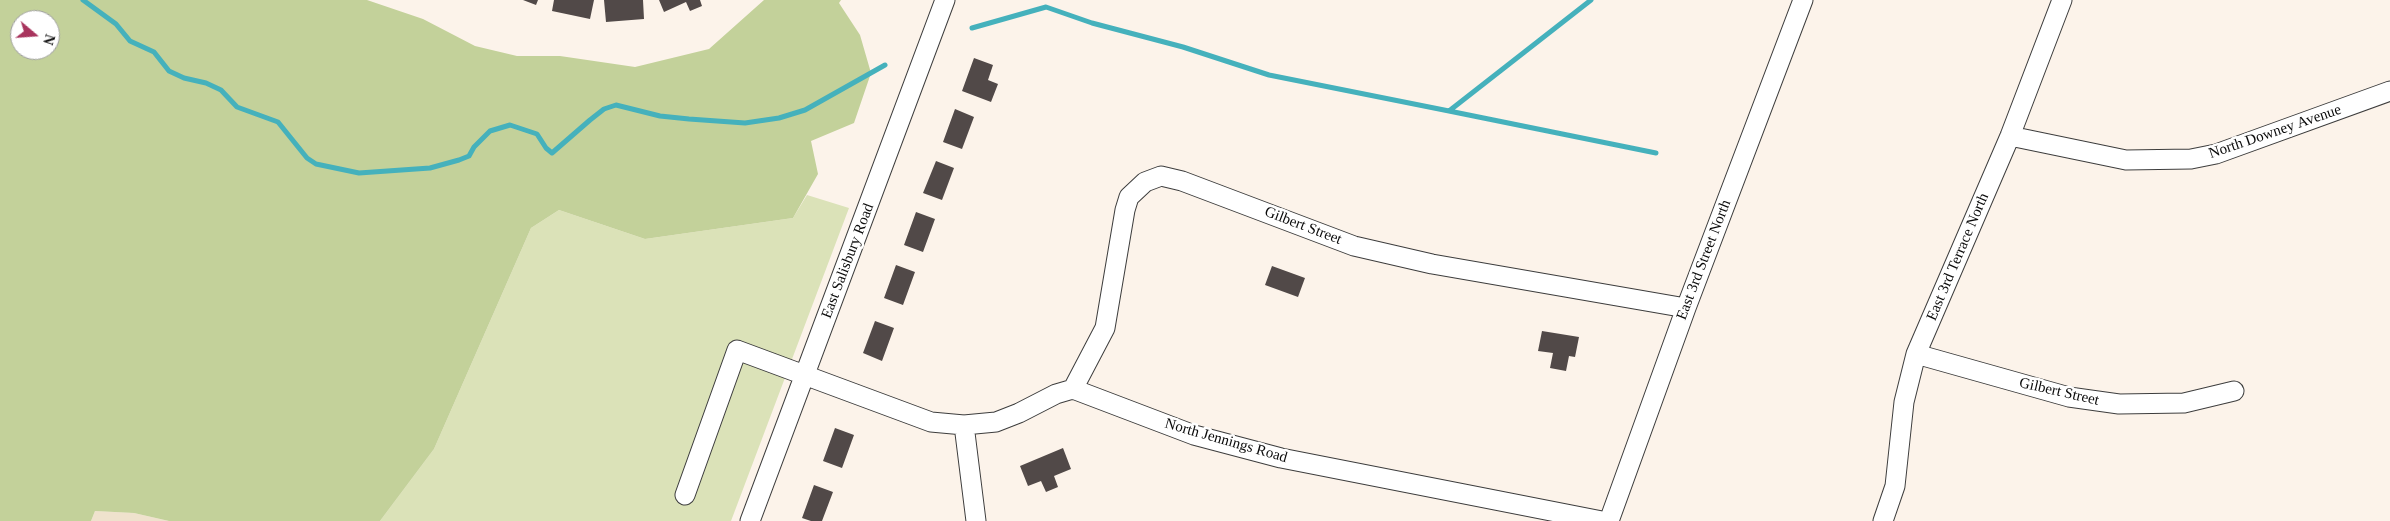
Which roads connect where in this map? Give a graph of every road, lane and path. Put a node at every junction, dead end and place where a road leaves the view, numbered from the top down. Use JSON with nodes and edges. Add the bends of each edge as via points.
{"nodes":[{"id":1,"x":945,"y":0,"type":"edge"},
{"id":2,"x":1803,"y":0,"type":"edge"},
{"id":3,"x":2062,"y":0,"type":"edge"},
{"id":4,"x":2390,"y":91,"type":"edge"},
{"id":5,"x":2010,"y":136,"type":"junction"},
{"id":6,"x":1686,"y":308,"type":"junction"},
{"id":7,"x":1916,"y":354,"type":"junction"},
{"id":8,"x":805,"y":376,"type":"junction"},
{"id":9,"x":1073,"y":390,"type":"junction"},
{"id":10,"x":2234,"y":391,"type":"dead end"},
{"id":11,"x":964,"y":425,"type":"junction"},
{"id":12,"x":684,"y":495,"type":"dead end"},
{"id":13,"x":750,"y":521,"type":"edge"},
{"id":14,"x":976,"y":521,"type":"edge"},
{"id":15,"x":1602,"y":521,"type":"edge"},
{"id":16,"x":1609,"y":521,"type":"edge"},
{"id":17,"x":1883,"y":521,"type":"edge"}],
"edges":[{"from":1,"to":8,"type":"street","name":"East Salisbury Road"},
{"from":2,"to":6,"type":"street","name":"East 3rd Street North"},
{"from":3,"to":5,"type":"street","name":"East 3rd Terrace North"},
{"from":4,"to":5,"type":"street","name":"North Downey Avenue","via":[[2216,154],[2191,159],[2126,160]]},
{"from":5,"to":7,"type":"street","name":"East 3rd Terrace North"},
{"from":6,"to":9,"type":"street","name":"Gilbert Street","via":[[1432,264],[1354,246],[1161,176],[1145,182],[1129,197],[1105,328]]},
{"from":6,"to":16,"type":"street","name":"East 3rd Street North"},
{"from":7,"to":10,"type":"street","name":"Gilbert Street","via":[[2069,397],[2119,404],[2184,403]]},
{"from":7,"to":17,"type":"street","name":"East 3rd Terrace North","via":[[1904,402],[1896,486]]},
{"from":8,"to":11,"type":"street","via":[[931,422]]},
{"from":8,"to":12,"type":"street","via":[[737,350]]},
{"from":8,"to":13,"type":"street","name":"East Salisbury Road"},
{"from":9,"to":11,"type":"street","via":[[1056,394],[996,422]]},
{"from":9,"to":15,"type":"street","name":"North Jennings Road","via":[[1194,434],[1281,458]]},
{"from":11,"to":14,"type":"street"}]}
